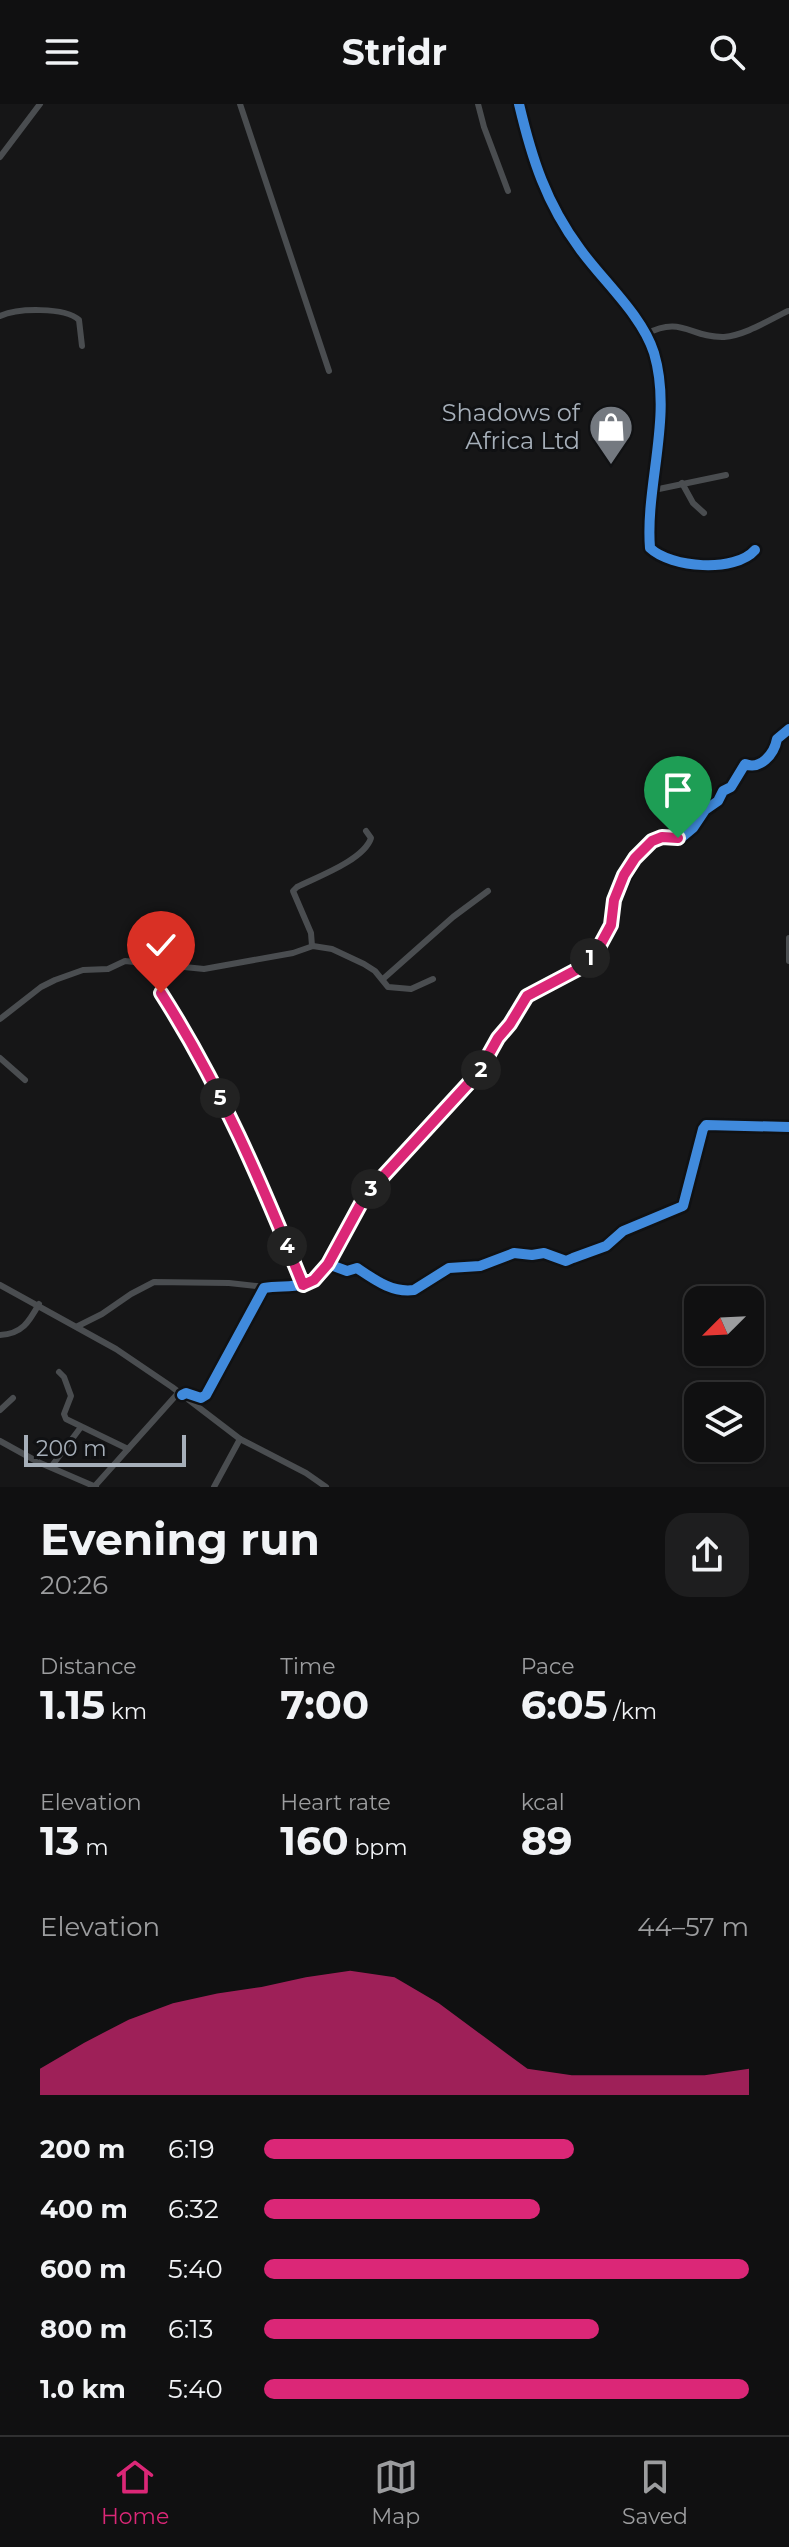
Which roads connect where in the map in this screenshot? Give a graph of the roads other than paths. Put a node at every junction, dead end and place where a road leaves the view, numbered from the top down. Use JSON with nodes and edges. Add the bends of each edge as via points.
{"nodes":[{"id":1,"x":40,"y":104,"type":"edge"},
{"id":2,"x":240,"y":104,"type":"edge"},
{"id":3,"x":478,"y":104,"type":"edge"},
{"id":4,"x":519,"y":104,"type":"edge"},
{"id":5,"x":0,"y":157,"type":"edge"},
{"id":6,"x":508,"y":191,"type":"dead end"},
{"id":7,"x":788,"y":311,"type":"edge"},
{"id":8,"x":0,"y":316,"type":"edge"},
{"id":9,"x":646,"y":334,"type":"junction"},
{"id":10,"x":82,"y":346,"type":"dead end"},
{"id":11,"x":329,"y":371,"type":"dead end"},
{"id":12,"x":726,"y":475,"type":"dead end"},
{"id":13,"x":682,"y":483,"type":"junction"},
{"id":14,"x":654,"y":490,"type":"junction"},
{"id":15,"x":704,"y":513,"type":"dead end"},
{"id":16,"x":755,"y":550,"type":"dead end"},
{"id":17,"x":789,"y":729,"type":"edge"},
{"id":18,"x":366,"y":831,"type":"dead end"},
{"id":19,"x":488,"y":891,"type":"dead end"},
{"id":20,"x":789,"y":938,"type":"edge"},
{"id":21,"x":312,"y":946,"type":"junction"},
{"id":22,"x":789,"y":961,"type":"edge"},
{"id":23,"x":147,"y":964,"type":"junction"},
{"id":24,"x":383,"y":979,"type":"junction"},
{"id":25,"x":433,"y":979,"type":"dead end"},
{"id":26,"x":0,"y":1019,"type":"edge"},
{"id":27,"x":0,"y":1058,"type":"edge"},
{"id":28,"x":25,"y":1080,"type":"dead end"},
{"id":29,"x":789,"y":1127,"type":"edge"},
{"id":30,"x":328,"y":1264,"type":"junction"},
{"id":31,"x":0,"y":1285,"type":"edge"},
{"id":32,"x":303,"y":1285,"type":"junction"},
{"id":33,"x":266,"y":1287,"type":"junction"},
{"id":34,"x":39,"y":1304,"type":"junction"},
{"id":35,"x":78,"y":1326,"type":"junction"},
{"id":36,"x":0,"y":1335,"type":"edge"},
{"id":37,"x":59,"y":1372,"type":"dead end"},
{"id":38,"x":180,"y":1394,"type":"junction"},
{"id":39,"x":13,"y":1398,"type":"dead end"},
{"id":40,"x":0,"y":1410,"type":"edge"},
{"id":41,"x":81,"y":1427,"type":"junction"},
{"id":42,"x":240,"y":1439,"type":"junction"},
{"id":43,"x":0,"y":1441,"type":"edge"},
{"id":44,"x":128,"y":1449,"type":"junction"},
{"id":45,"x":51,"y":1467,"type":"junction"},
{"id":46,"x":95,"y":1487,"type":"edge"},
{"id":47,"x":214,"y":1487,"type":"edge"},
{"id":48,"x":326,"y":1487,"type":"edge"}],
"edges":[{"from":1,"to":5,"type":"street"},
{"from":2,"to":11,"type":"street"},
{"from":3,"to":6,"type":"street"},
{"from":4,"to":9,"type":"street","via":[[544,191],[577,246]]},
{"from":7,"to":9,"type":"street","via":[[728,336],[672,325]]},
{"from":8,"to":10,"type":"street","via":[[16,311],[69,313],[79,320]]},
{"from":9,"to":14,"type":"street","via":[[659,393]]},
{"from":12,"to":13,"type":"street"},
{"from":13,"to":14,"type":"street"},
{"from":13,"to":15,"type":"street"},
{"from":14,"to":16,"type":"street","via":[[649,545],[653,552],[716,565],[743,560]]},
{"from":17,"to":30,"type":"street","via":[[777,739],[768,759],[745,764],[686,835],[652,841],[635,858],[598,949],[580,968],[527,996],[473,1081],[365,1196]]},
{"from":18,"to":21,"type":"street","via":[[370,843],[354,858],[293,891]]},
{"from":19,"to":24,"type":"street"},
{"from":20,"to":22,"type":"street"},
{"from":21,"to":23,"type":"street","via":[[204,969]]},
{"from":21,"to":24,"type":"street","via":[[345,955]]},
{"from":23,"to":26,"type":"street","via":[[123,961],[104,970],[74,972],[41,987]]},
{"from":23,"to":32,"type":"street","via":[[239,1134]]},
{"from":24,"to":25,"type":"street","via":[[388,987],[411,989]]},
{"from":27,"to":28,"type":"street"},
{"from":29,"to":30,"type":"street","via":[[706,1125],[683,1206],[566,1261],[514,1253],[480,1266],[449,1268],[408,1291],[392,1289],[357,1268],[347,1271]]},
{"from":30,"to":32,"type":"street"},
{"from":31,"to":34,"type":"street"},
{"from":32,"to":33,"type":"street"},
{"from":33,"to":35,"type":"street","via":[[154,1282]]},
{"from":33,"to":38,"type":"street","via":[[204,1397]]},
{"from":34,"to":35,"type":"street"},
{"from":34,"to":36,"type":"street","via":[[24,1328]]},
{"from":35,"to":38,"type":"street"},
{"from":37,"to":41,"type":"street","via":[[71,1396],[64,1415]]},
{"from":38,"to":42,"type":"street"},
{"from":38,"to":44,"type":"street"},
{"from":39,"to":40,"type":"street"},
{"from":41,"to":44,"type":"street"},
{"from":41,"to":45,"type":"street"},
{"from":42,"to":47,"type":"street"},
{"from":42,"to":48,"type":"street"},
{"from":43,"to":45,"type":"street"},
{"from":44,"to":46,"type":"street"},
{"from":45,"to":46,"type":"street"}]}
